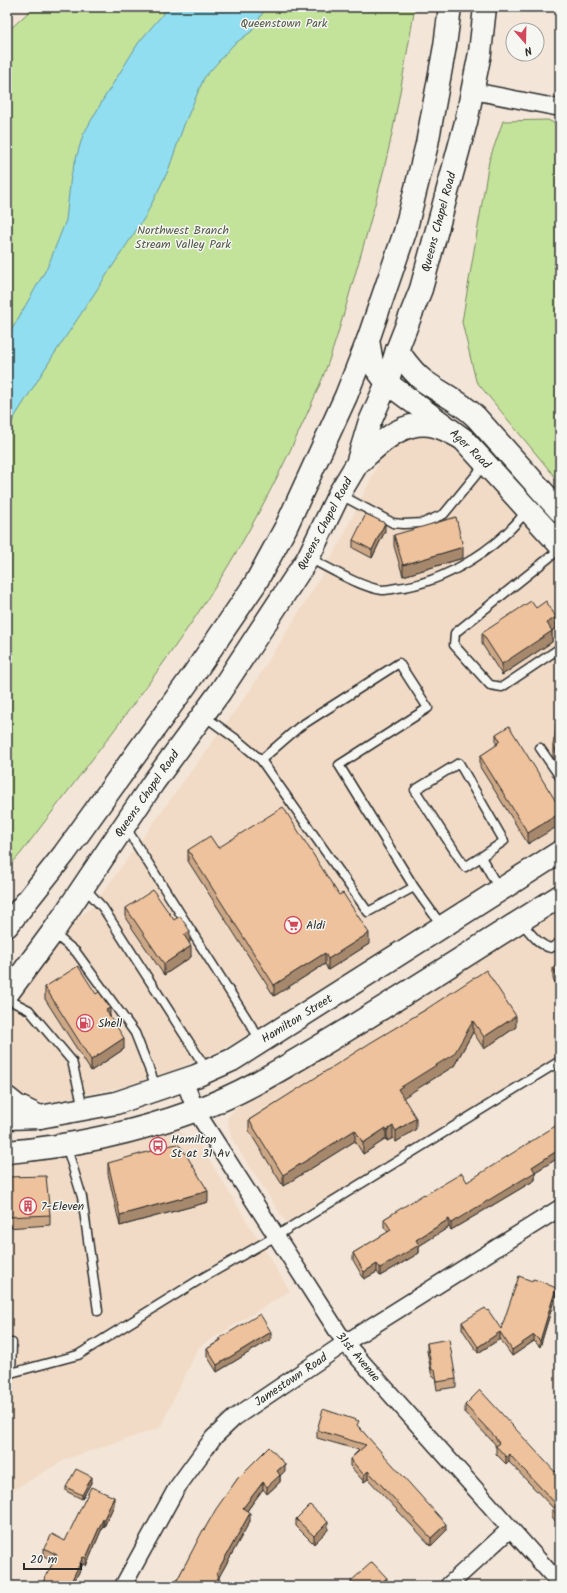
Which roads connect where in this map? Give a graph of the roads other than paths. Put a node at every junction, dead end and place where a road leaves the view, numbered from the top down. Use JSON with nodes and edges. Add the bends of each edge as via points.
{"nodes":[{"id":1,"x":450,"y":7,"type":"edge"},
{"id":2,"x":485,"y":7,"type":"edge"},
{"id":3,"x":473,"y":91,"type":"junction"},
{"id":4,"x":560,"y":108,"type":"edge"},
{"id":5,"x":368,"y":340,"type":"junction"},
{"id":6,"x":397,"y":350,"type":"junction"},
{"id":7,"x":387,"y":383,"type":"junction"},
{"id":8,"x":463,"y":439,"type":"junction"},
{"id":9,"x":357,"y":464,"type":"junction"},
{"id":10,"x":486,"y":464,"type":"junction"},
{"id":11,"x":339,"y":494,"type":"junction"},
{"id":12,"x":528,"y":509,"type":"junction"},
{"id":13,"x":560,"y":511,"type":"edge"},
{"id":14,"x":560,"y":545,"type":"edge"},
{"id":15,"x":560,"y":549,"type":"edge"},
{"id":16,"x":308,"y":558,"type":"junction"},
{"id":17,"x":560,"y":648,"type":"edge"},
{"id":18,"x":203,"y":715,"type":"junction"},
{"id":19,"x":540,"y":748,"type":"dead end"},
{"id":20,"x":261,"y":760,"type":"junction"},
{"id":21,"x":560,"y":777,"type":"edge"},
{"id":22,"x":124,"y":825,"type":"junction"},
{"id":23,"x":560,"y":852,"type":"edge"},
{"id":24,"x":481,"y":857,"type":"junction"},
{"id":25,"x":414,"y":886,"type":"junction"},
{"id":26,"x":84,"y":887,"type":"junction"},
{"id":27,"x":500,"y":890,"type":"junction"},
{"id":28,"x":560,"y":896,"type":"edge"},
{"id":29,"x":520,"y":921,"type":"junction"},
{"id":30,"x":7,"y":926,"type":"edge"},
{"id":31,"x":443,"y":926,"type":"junction"},
{"id":32,"x":52,"y":932,"type":"junction"},
{"id":33,"x":560,"y":942,"type":"edge"},
{"id":34,"x":7,"y":994,"type":"edge"},
{"id":35,"x":7,"y":999,"type":"edge"},
{"id":36,"x":262,"y":1041,"type":"junction"},
{"id":37,"x":560,"y":1061,"type":"edge"},
{"id":38,"x":207,"y":1071,"type":"junction"},
{"id":39,"x":184,"y":1080,"type":"junction"},
{"id":40,"x":158,"y":1090,"type":"junction"},
{"id":41,"x":7,"y":1098,"type":"edge"},
{"id":42,"x":83,"y":1109,"type":"junction"},
{"id":43,"x":196,"y":1111,"type":"junction"},
{"id":44,"x":40,"y":1116,"type":"junction"},
{"id":45,"x":7,"y":1118,"type":"edge"},
{"id":46,"x":66,"y":1144,"type":"junction"},
{"id":47,"x":7,"y":1152,"type":"edge"},
{"id":48,"x":557,"y":1215,"type":"edge"},
{"id":49,"x":276,"y":1236,"type":"junction"},
{"id":50,"x":98,"y":1311,"type":"dead end"},
{"id":51,"x":7,"y":1343,"type":"edge"},
{"id":52,"x":345,"y":1343,"type":"junction"},
{"id":53,"x":9,"y":1373,"type":"edge"},
{"id":54,"x":510,"y":1529,"type":"junction"},
{"id":55,"x":560,"y":1584,"type":"edge"},
{"id":56,"x":123,"y":1586,"type":"edge"},
{"id":57,"x":448,"y":1586,"type":"edge"}],
"edges":[{"from":1,"to":5,"type":"main road","via":[[427,144],[405,232]]},
{"from":2,"to":3,"type":"main road","name":"Queens Chapel Road"},
{"from":3,"to":4,"type":"street"},
{"from":3,"to":6,"type":"main road","name":"Queens Chapel Road","via":[[421,289]]},
{"from":5,"to":7,"type":"main road","name":"Ager Road","via":[[372,363]]},
{"from":5,"to":30,"type":"main road","via":[[346,396],[286,527],[255,584],[194,675],[64,854]]},
{"from":6,"to":7,"type":"main road","name":"Queens Chapel Road"},
{"from":6,"to":13,"type":"main road","name":"Ager Road","via":[[423,380],[464,406],[476,417]]},
{"from":7,"to":8,"type":"main road","name":"Ager Road"},
{"from":7,"to":9,"type":"main road","name":"Queens Chapel Road"},
{"from":8,"to":9,"type":"main road","via":[[435,426],[408,426],[390,435]]},
{"from":8,"to":10,"type":"main road","name":"Ager Road"},
{"from":9,"to":11,"type":"main road","name":"Queens Chapel Road"},
{"from":10,"to":11,"type":"lane","via":[[444,514],[423,523],[393,523]]},
{"from":10,"to":12,"type":"main road","name":"Ager Road"},
{"from":11,"to":16,"type":"main road","name":"Queens Chapel Road"},
{"from":12,"to":14,"type":"main road","name":"Ager Road"},
{"from":12,"to":16,"type":"lane","via":[[490,548],[446,574],[413,586],[382,590],[355,581]]},
{"from":15,"to":17,"type":"lane","via":[[456,633],[454,645],[490,685],[502,687]]},
{"from":16,"to":18,"type":"main road","name":"Queens Chapel Road"},
{"from":18,"to":20,"type":"lane"},
{"from":18,"to":22,"type":"main road","name":"Queens Chapel Road"},
{"from":19,"to":21,"type":"lane"},
{"from":20,"to":25,"type":"lane","via":[[368,912]]},
{"from":20,"to":25,"type":"lane","via":[[299,727],[399,663],[428,708],[339,765]]},
{"from":22,"to":26,"type":"main road","name":"Queens Chapel Road"},
{"from":22,"to":36,"type":"lane"},
{"from":23,"to":27,"type":"main road","name":"Hamilton Street"},
{"from":24,"to":24,"type":"lane","via":[[504,841],[459,763],[415,790],[465,867]]},
{"from":24,"to":27,"type":"lane"},
{"from":25,"to":31,"type":"lane"},
{"from":26,"to":32,"type":"main road","name":"Queens Chapel Road"},
{"from":26,"to":38,"type":"lane","via":[[103,908]]},
{"from":27,"to":31,"type":"main road","name":"Hamilton Street"},
{"from":28,"to":29,"type":"main road"},
{"from":29,"to":33,"type":"lane","via":[[538,942],[545,946],[551,948]]},
{"from":29,"to":43,"type":"main road","via":[[283,1068],[231,1096]]},
{"from":31,"to":36,"type":"main road","name":"Hamilton Street"},
{"from":32,"to":34,"type":"main road","name":"Queens Chapel Road"},
{"from":32,"to":40,"type":"lane","via":[[76,952],[135,1033]]},
{"from":35,"to":42,"type":"lane","via":[[29,1010],[72,1061]]},
{"from":36,"to":38,"type":"main road","name":"Hamilton Street","via":[[232,1060]]},
{"from":37,"to":49,"type":"lane"},
{"from":38,"to":39,"type":"main road","name":"Hamilton Street"},
{"from":39,"to":40,"type":"main road","name":"Hamilton Street"},
{"from":39,"to":43,"type":"street","name":"31st Avenue"},
{"from":40,"to":42,"type":"main road","name":"Hamilton Street","via":[[116,1103]]},
{"from":41,"to":44,"type":"main road","via":[[17,1106]]},
{"from":42,"to":44,"type":"main road","name":"Hamilton Street"},
{"from":43,"to":46,"type":"main road","via":[[160,1123]]},
{"from":43,"to":49,"type":"street","name":"31st Avenue"},
{"from":44,"to":45,"type":"main road","name":"Hamilton Street"},
{"from":46,"to":47,"type":"main road"},
{"from":46,"to":50,"type":"lane","via":[[82,1197]]},
{"from":48,"to":52,"type":"street","name":"Jamestown Road"},
{"from":49,"to":52,"type":"street","name":"31st Avenue"},
{"from":49,"to":53,"type":"lane","via":[[198,1280],[78,1354]]},
{"from":51,"to":53,"type":"lane","via":[[12,1343]]},
{"from":52,"to":54,"type":"street","name":"31st Avenue"},
{"from":52,"to":56,"type":"street","name":"Jamestown Road","via":[[234,1418],[213,1438],[176,1489]]},
{"from":54,"to":55,"type":"street","name":"31st Avenue"},
{"from":54,"to":57,"type":"street"}]}
